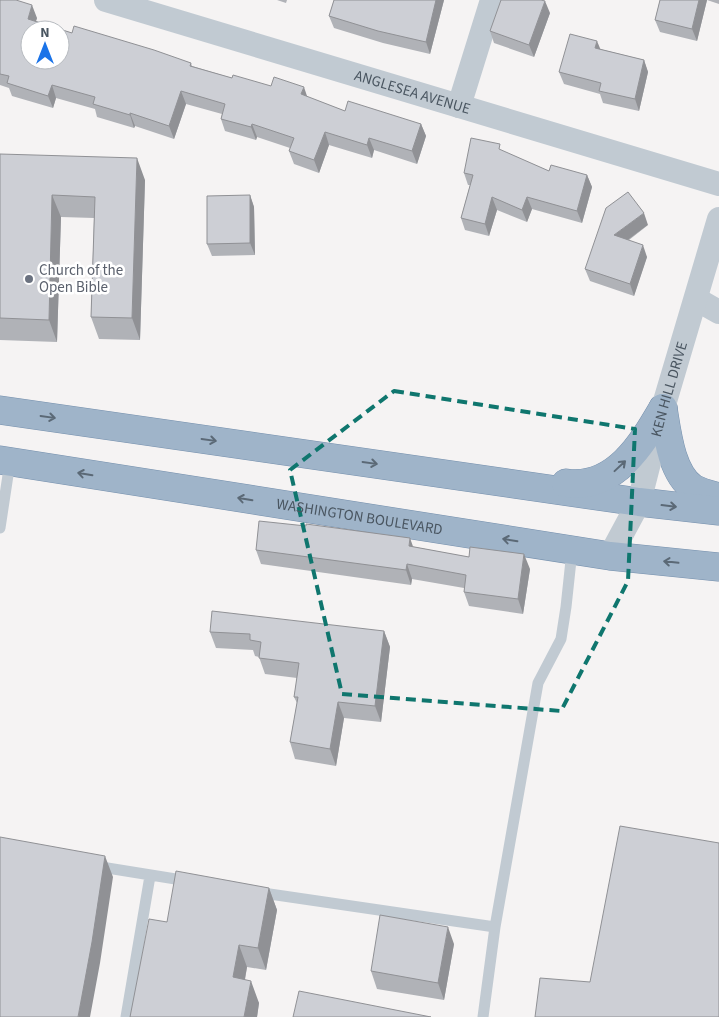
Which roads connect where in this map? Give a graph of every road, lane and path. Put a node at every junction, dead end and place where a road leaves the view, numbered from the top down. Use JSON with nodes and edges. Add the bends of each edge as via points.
{"nodes":[{"id":1,"x":106,"y":0,"type":"edge"},
{"id":2,"x":492,"y":0,"type":"edge"},
{"id":3,"x":459,"y":106,"type":"junction"},
{"id":4,"x":719,"y":184,"type":"edge"},
{"id":5,"x":719,"y":219,"type":"edge"},
{"id":6,"x":696,"y":300,"type":"junction"},
{"id":7,"x":719,"y":312,"type":"edge"},
{"id":8,"x":663,"y":408,"type":"junction"},
{"id":9,"x":0,"y":410,"type":"edge"},
{"id":10,"x":5,"y":461,"type":"edge"},
{"id":11,"x":490,"y":481,"type":"junction"},
{"id":12,"x":719,"y":497,"type":"edge"},
{"id":13,"x":639,"y":502,"type":"junction"},
{"id":14,"x":719,"y":511,"type":"edge"},
{"id":15,"x":0,"y":528,"type":"edge"},
{"id":16,"x":572,"y":550,"type":"junction"},
{"id":17,"x":610,"y":556,"type":"junction"},
{"id":18,"x":719,"y":567,"type":"edge"},
{"id":19,"x":85,"y":864,"type":"edge"},
{"id":20,"x":150,"y":876,"type":"junction"},
{"id":21,"x":200,"y":883,"type":"edge"},
{"id":22,"x":249,"y":890,"type":"edge"},
{"id":23,"x":495,"y":928,"type":"junction"},
{"id":24,"x":126,"y":1017,"type":"edge"},
{"id":25,"x":483,"y":1017,"type":"edge"}],
"edges":[{"from":1,"to":3,"type":"street","name":"ANGLESEA AVENUE"},
{"from":2,"to":3,"type":"street"},
{"from":3,"to":4,"type":"street","name":"ANGLESEA AVENUE"},
{"from":5,"to":6,"type":"street","name":"KEN HILL DRIVE"},
{"from":6,"to":7,"type":"street"},
{"from":6,"to":8,"type":"street","name":"KEN HILL DRIVE"},
{"from":11,"to":8,"type":"highway","one_way":true,"via":[[529,478],[572,484],[594,482],[612,474],[632,455]]},
{"from":8,"to":12,"type":"highway","via":[[670,450],[681,474],[693,488]]},
{"from":8,"to":13,"type":"street","name":"KEN HILL DRIVE"},
{"from":9,"to":11,"type":"highway","one_way":true},
{"from":10,"to":15,"type":"lane"},
{"from":16,"to":10,"type":"highway","name":"WASHINGTON BOULEVARD","one_way":true},
{"from":11,"to":13,"type":"highway"},
{"from":13,"to":14,"type":"highway","one_way":true},
{"from":13,"to":17,"type":"street","name":"KEN HILL DRIVE"},
{"from":16,"to":17,"type":"highway","name":"WASHINGTON BOULEVARD"},
{"from":16,"to":23,"type":"lane","via":[[561,639],[538,683]]},
{"from":18,"to":17,"type":"highway","name":"WASHINGTON BOULEVARD","one_way":true},
{"from":19,"to":20,"type":"lane"},
{"from":20,"to":21,"type":"lane"},
{"from":20,"to":24,"type":"lane"},
{"from":22,"to":23,"type":"lane"},
{"from":23,"to":25,"type":"lane"}]}
